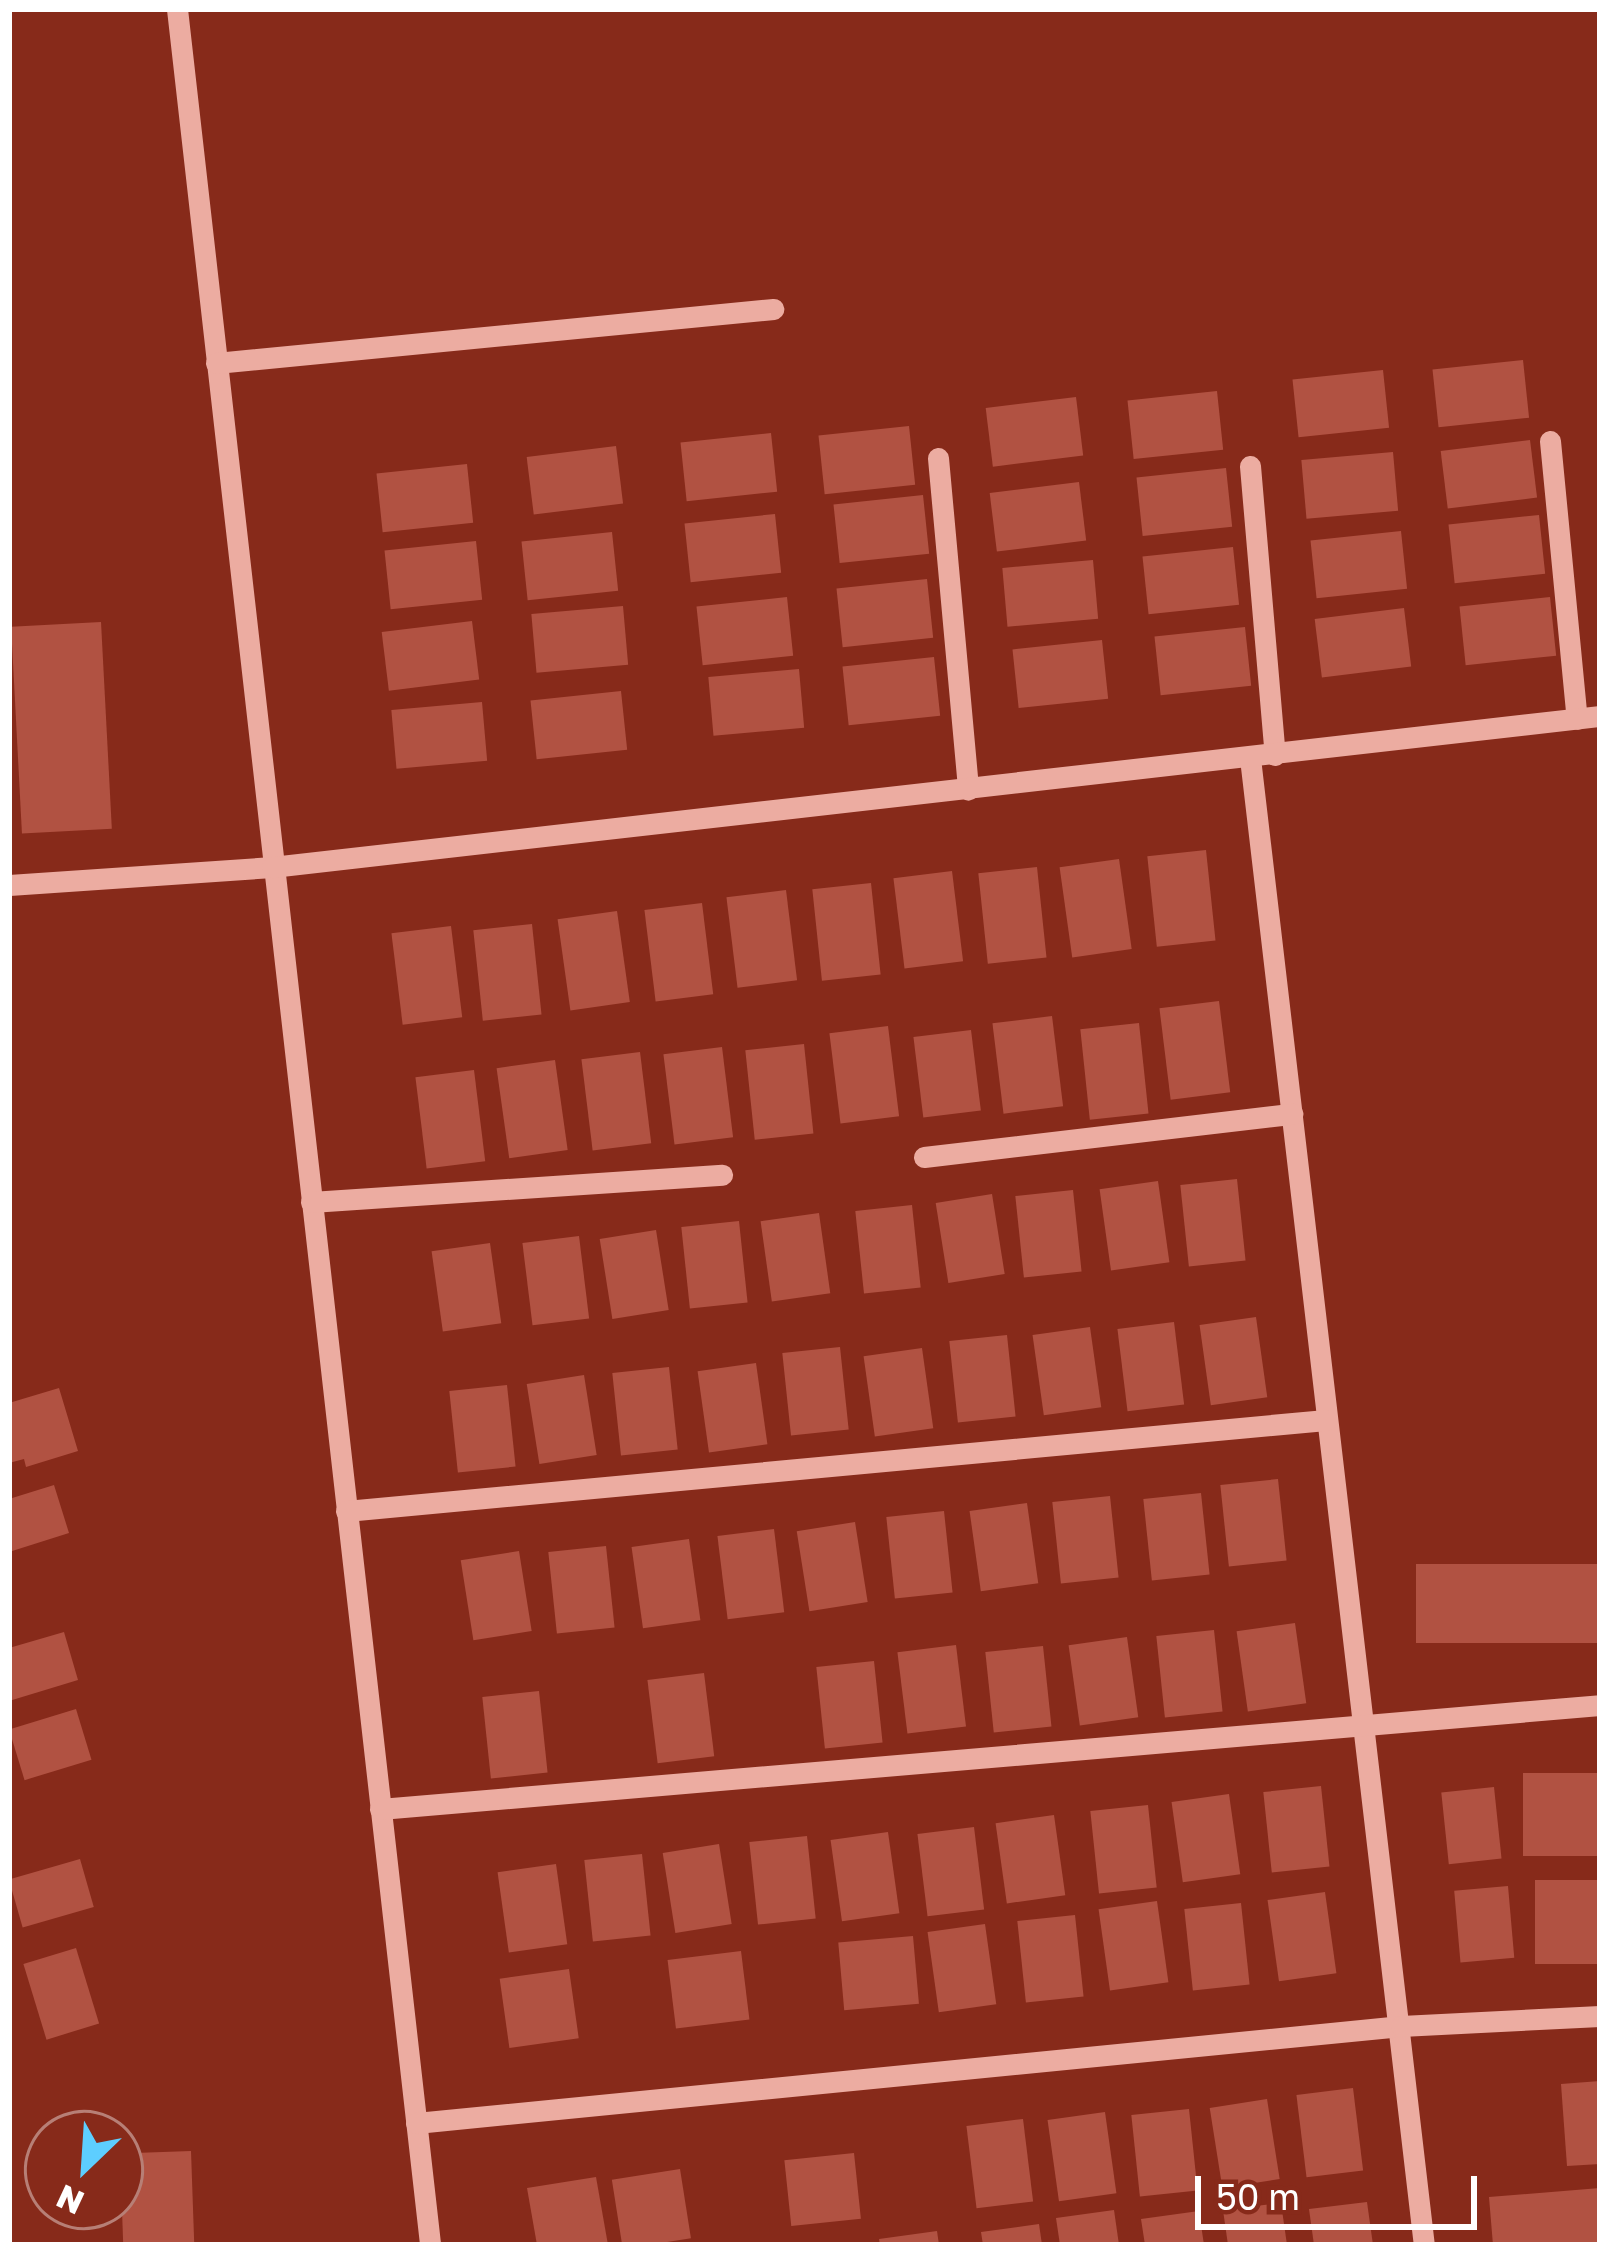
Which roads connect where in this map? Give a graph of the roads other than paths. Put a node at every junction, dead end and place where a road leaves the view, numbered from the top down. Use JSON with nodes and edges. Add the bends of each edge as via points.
{"nodes":[{"id":1,"x":177,"y":9,"type":"edge"},
{"id":2,"x":773,"y":310,"type":"dead end"},
{"id":3,"x":216,"y":363,"type":"junction"},
{"id":4,"x":1550,"y":441,"type":"dead end"},
{"id":5,"x":938,"y":458,"type":"dead end"},
{"id":6,"x":1250,"y":466,"type":"dead end"},
{"id":7,"x":1588,"y":718,"type":"edge"},
{"id":8,"x":1276,"y":755,"type":"junction"},
{"id":9,"x":1250,"y":758,"type":"junction"},
{"id":10,"x":968,"y":790,"type":"junction"},
{"id":11,"x":272,"y":867,"type":"junction"},
{"id":12,"x":9,"y":885,"type":"edge"},
{"id":13,"x":1292,"y":1114,"type":"junction"},
{"id":14,"x":924,"y":1156,"type":"dead end"},
{"id":15,"x":722,"y":1175,"type":"dead end"},
{"id":16,"x":311,"y":1202,"type":"junction"},
{"id":17,"x":1326,"y":1420,"type":"junction"},
{"id":18,"x":346,"y":1510,"type":"junction"},
{"id":19,"x":1600,"y":1706,"type":"edge"},
{"id":20,"x":1361,"y":1721,"type":"junction"},
{"id":21,"x":380,"y":1809,"type":"junction"},
{"id":22,"x":1600,"y":2016,"type":"edge"},
{"id":23,"x":1400,"y":2026,"type":"junction"},
{"id":24,"x":416,"y":2123,"type":"junction"},
{"id":25,"x":430,"y":2245,"type":"edge"},
{"id":26,"x":1424,"y":2245,"type":"edge"}],
"edges":[{"from":1,"to":3,"type":"street"},
{"from":2,"to":3,"type":"street"},
{"from":3,"to":11,"type":"street"},
{"from":4,"to":7,"type":"street"},
{"from":5,"to":10,"type":"street"},
{"from":6,"to":8,"type":"street"},
{"from":7,"to":8,"type":"street"},
{"from":8,"to":9,"type":"street"},
{"from":9,"to":10,"type":"street"},
{"from":9,"to":13,"type":"street"},
{"from":10,"to":11,"type":"street"},
{"from":11,"to":12,"type":"street"},
{"from":11,"to":16,"type":"street"},
{"from":13,"to":14,"type":"street"},
{"from":13,"to":17,"type":"street"},
{"from":15,"to":16,"type":"street"},
{"from":16,"to":18,"type":"street"},
{"from":17,"to":18,"type":"street"},
{"from":17,"to":20,"type":"street"},
{"from":18,"to":21,"type":"street"},
{"from":19,"to":20,"type":"street"},
{"from":20,"to":21,"type":"street"},
{"from":20,"to":23,"type":"street"},
{"from":21,"to":24,"type":"street"},
{"from":22,"to":23,"type":"street"},
{"from":23,"to":24,"type":"street"},
{"from":23,"to":26,"type":"street"},
{"from":24,"to":25,"type":"street"}]}
